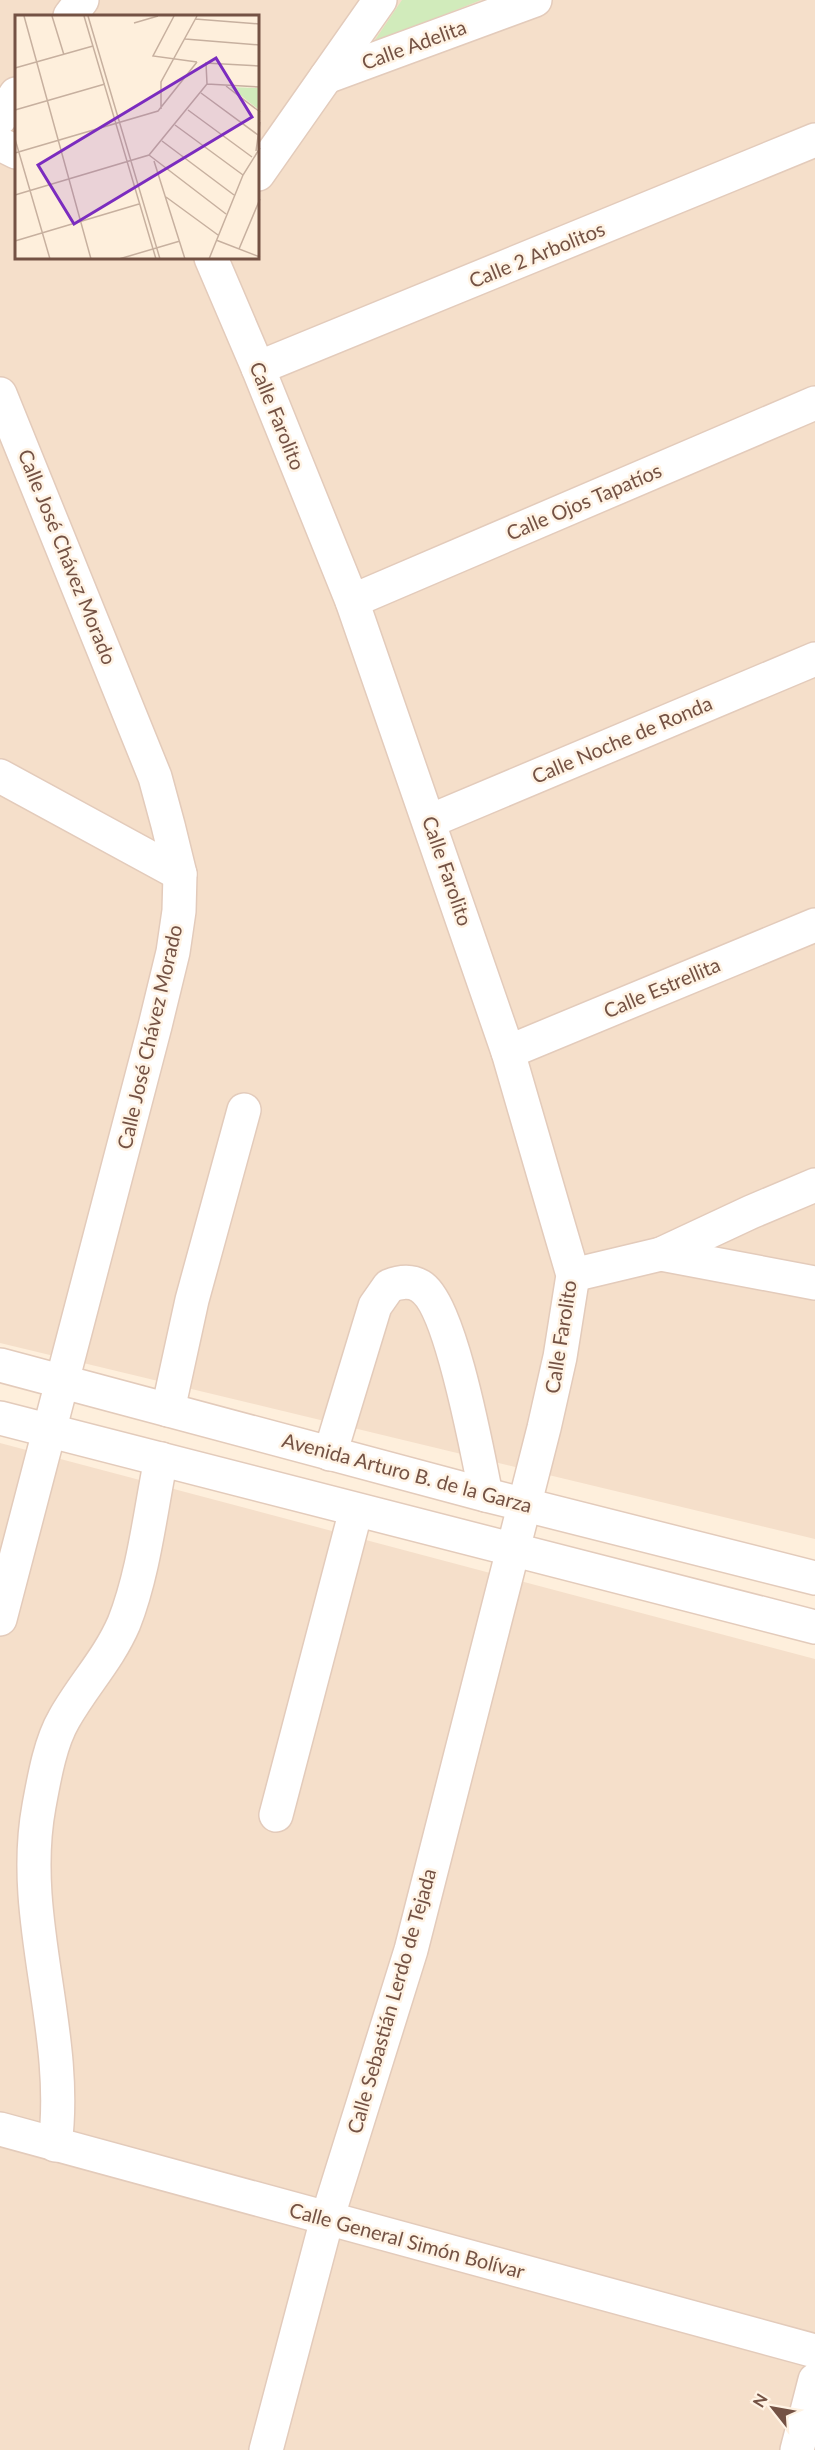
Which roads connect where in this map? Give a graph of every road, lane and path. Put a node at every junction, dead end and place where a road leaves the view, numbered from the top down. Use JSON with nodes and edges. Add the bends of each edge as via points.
{"nodes":[{"id":1,"x":82,"y":0,"type":"edge"},
{"id":2,"x":380,"y":0,"type":"edge"},
{"id":3,"x":536,"y":0,"type":"edge"},
{"id":4,"x":71,"y":15,"type":"edge"},
{"id":5,"x":326,"y":77,"type":"junction"},
{"id":6,"x":15,"y":96,"type":"edge"},
{"id":7,"x":0,"y":118,"type":"edge"},
{"id":8,"x":815,"y":140,"type":"edge"},
{"id":9,"x":0,"y":144,"type":"edge"},
{"id":10,"x":15,"y":152,"type":"edge"},
{"id":11,"x":260,"y":171,"type":"edge"},
{"id":12,"x":212,"y":260,"type":"edge"},
{"id":13,"x":258,"y":368,"type":"junction"},
{"id":14,"x":0,"y":394,"type":"edge"},
{"id":15,"x":815,"y":403,"type":"edge"},
{"id":16,"x":352,"y":602,"type":"junction"},
{"id":17,"x":815,"y":659,"type":"edge"},
{"id":18,"x":0,"y":776,"type":"edge"},
{"id":19,"x":430,"y":821,"type":"junction"},
{"id":20,"x":180,"y":874,"type":"junction"},
{"id":21,"x":815,"y":924,"type":"edge"},
{"id":22,"x":508,"y":1052,"type":"junction"},
{"id":23,"x":244,"y":1110,"type":"dead end"},
{"id":24,"x":815,"y":1185,"type":"edge"},
{"id":25,"x":662,"y":1254,"type":"junction"},
{"id":26,"x":573,"y":1275,"type":"junction"},
{"id":27,"x":815,"y":1283,"type":"edge"},
{"id":28,"x":0,"y":1365,"type":"edge"},
{"id":29,"x":63,"y":1382,"type":"junction"},
{"id":30,"x":168,"y":1410,"type":"junction"},
{"id":31,"x":0,"y":1418,"type":"edge"},
{"id":32,"x":49,"y":1430,"type":"junction"},
{"id":33,"x":330,"y":1454,"type":"junction"},
{"id":34,"x":161,"y":1459,"type":"junction"},
{"id":35,"x":486,"y":1495,"type":"junction"},
{"id":36,"x":524,"y":1503,"type":"junction"},
{"id":37,"x":356,"y":1510,"type":"junction"},
{"id":38,"x":512,"y":1550,"type":"junction"},
{"id":39,"x":815,"y":1578,"type":"edge"},
{"id":40,"x":0,"y":1619,"type":"edge"},
{"id":41,"x":815,"y":1627,"type":"edge"},
{"id":42,"x":276,"y":1815,"type":"dead end"},
{"id":43,"x":0,"y":2129,"type":"edge"},
{"id":44,"x":55,"y":2145,"type":"junction"},
{"id":45,"x":327,"y":2219,"type":"junction"},
{"id":46,"x":815,"y":2351,"type":"edge"},
{"id":47,"x":815,"y":2380,"type":"edge"},
{"id":48,"x":266,"y":2450,"type":"edge"},
{"id":49,"x":797,"y":2450,"type":"edge"}],
"edges":[{"from":1,"to":4,"type":"street"},
{"from":2,"to":5,"type":"street"},
{"from":3,"to":5,"type":"street","name":"Calle Adelita"},
{"from":5,"to":11,"type":"street"},
{"from":6,"to":7,"type":"street"},
{"from":8,"to":13,"type":"street","name":"Calle 2 Arbolitos"},
{"from":9,"to":10,"type":"street"},
{"from":12,"to":13,"type":"street","name":"Calle Farolito"},
{"from":13,"to":16,"type":"street","name":"Calle Farolito"},
{"from":14,"to":20,"type":"street","name":"Calle José Chávez Morado","via":[[155,777]]},
{"from":15,"to":16,"type":"street","name":"Calle Ojos Tapatíos"},
{"from":16,"to":19,"type":"street","name":"Calle Farolito"},
{"from":17,"to":19,"type":"street","name":"Calle Noche de Ronda"},
{"from":18,"to":20,"type":"street"},
{"from":19,"to":22,"type":"street","name":"Calle Farolito"},
{"from":20,"to":29,"type":"street","name":"Calle José Chávez Morado","via":[[179,911],[170,963]]},
{"from":21,"to":22,"type":"street","name":"Calle Estrellita"},
{"from":22,"to":26,"type":"street","name":"Calle Farolito"},
{"from":23,"to":30,"type":"street","via":[[192,1300]]},
{"from":24,"to":25,"type":"street"},
{"from":25,"to":26,"type":"street"},
{"from":25,"to":27,"type":"street"},
{"from":26,"to":36,"type":"street","name":"Calle Farolito","via":[[560,1357]]},
{"from":28,"to":29,"type":"street","name":"Avenida Arturo B. de la Garza"},
{"from":29,"to":30,"type":"street","name":"Avenida Arturo B. de la Garza"},
{"from":29,"to":32,"type":"street","name":"Calle José Chávez Morado"},
{"from":30,"to":33,"type":"street","name":"Avenida Arturo B. de la Garza"},
{"from":31,"to":32,"type":"street"},
{"from":32,"to":34,"type":"street"},
{"from":32,"to":40,"type":"street","name":"Calle José Chávez Morado"},
{"from":33,"to":35,"type":"street","name":"Avenida Arturo B. de la Garza"},
{"from":33,"to":35,"type":"street","via":[[375,1306],[389,1286],[410,1282],[426,1290],[443,1324],[460,1379]]},
{"from":34,"to":37,"type":"street"},
{"from":34,"to":44,"type":"street","via":[[135,1590],[124,1622],[99,1671],[63,1722],[39,1807],[32,1870],[55,2043],[59,2111]]},
{"from":35,"to":36,"type":"street","name":"Avenida Arturo B. de la Garza"},
{"from":36,"to":38,"type":"street","name":"Calle Farolito"},
{"from":36,"to":39,"type":"street","name":"Avenida Arturo B. de la Garza"},
{"from":37,"to":38,"type":"street"},
{"from":37,"to":42,"type":"street"},
{"from":38,"to":41,"type":"street"},
{"from":38,"to":45,"type":"street","name":"Calle Sebastián Lerdo de Tejada","via":[[411,1950]]},
{"from":43,"to":44,"type":"street","name":"Calle General Simón Bolívar"},
{"from":44,"to":45,"type":"street","name":"Calle General Simón Bolívar"},
{"from":45,"to":46,"type":"street","name":"Calle General Simón Bolívar"},
{"from":45,"to":48,"type":"street","name":"Calle Sebastián Lerdo de Tejada"},
{"from":47,"to":49,"type":"street"}]}
